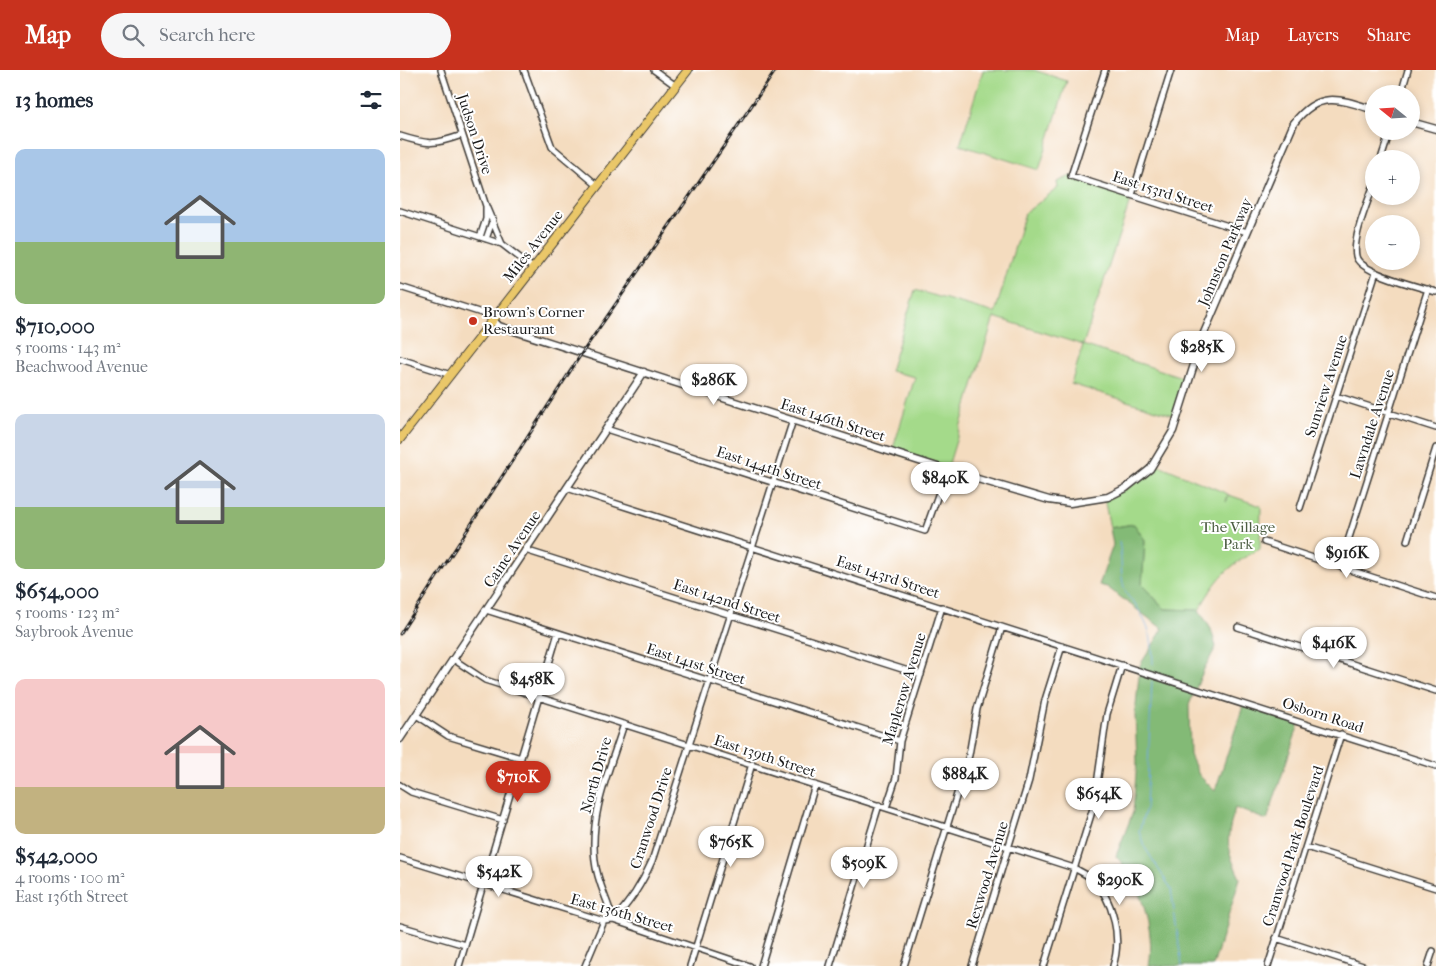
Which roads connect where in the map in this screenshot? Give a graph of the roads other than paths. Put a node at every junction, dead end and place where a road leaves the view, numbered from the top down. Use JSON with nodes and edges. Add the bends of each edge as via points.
{"nodes":[{"id":1,"x":441,"y":70,"type":"edge"},
{"id":2,"x":524,"y":70,"type":"edge"},
{"id":3,"x":654,"y":70,"type":"edge"},
{"id":4,"x":688,"y":70,"type":"edge"},
{"id":5,"x":1105,"y":70,"type":"edge"},
{"id":6,"x":1170,"y":70,"type":"edge"},
{"id":7,"x":1408,"y":70,"type":"edge"},
{"id":8,"x":1404,"y":85,"type":"edge"},
{"id":9,"x":676,"y":86,"type":"junction"},
{"id":10,"x":1365,"y":108,"type":"edge"},
{"id":11,"x":1420,"y":125,"type":"edge"},
{"id":12,"x":1436,"y":129,"type":"edge"},
{"id":13,"x":400,"y":136,"type":"edge"},
{"id":14,"x":462,"y":136,"type":"junction"},
{"id":15,"x":597,"y":185,"type":"junction"},
{"id":16,"x":1132,"y":195,"type":"junction"},
{"id":17,"x":1367,"y":205,"type":"edge"},
{"id":18,"x":486,"y":206,"type":"junction"},
{"id":19,"x":400,"y":211,"type":"edge"},
{"id":20,"x":493,"y":219,"type":"junction"},
{"id":21,"x":1247,"y":232,"type":"junction"},
{"id":22,"x":480,"y":237,"type":"junction"},
{"id":23,"x":486,"y":239,"type":"junction"},
{"id":24,"x":502,"y":244,"type":"junction"},
{"id":25,"x":533,"y":268,"type":"junction"},
{"id":26,"x":1376,"y":272,"type":"junction"},
{"id":27,"x":400,"y":287,"type":"edge"},
{"id":28,"x":1428,"y":289,"type":"junction"},
{"id":29,"x":1436,"y":292,"type":"edge"},
{"id":30,"x":493,"y":320,"type":"junction"},
{"id":31,"x":400,"y":359,"type":"edge"},
{"id":32,"x":644,"y":372,"type":"junction"},
{"id":33,"x":451,"y":375,"type":"junction"},
{"id":34,"x":1336,"y":396,"type":"junction"},
{"id":35,"x":1388,"y":413,"type":"junction"},
{"id":36,"x":792,"y":420,"type":"junction"},
{"id":37,"x":1436,"y":428,"type":"edge"},
{"id":38,"x":606,"y":429,"type":"junction"},
{"id":39,"x":401,"y":436,"type":"edge"},
{"id":40,"x":1436,"y":448,"type":"edge"},
{"id":41,"x":948,"y":470,"type":"junction"},
{"id":42,"x":773,"y":482,"type":"junction"},
{"id":43,"x":567,"y":488,"type":"junction"},
{"id":44,"x":1300,"y":508,"type":"dead end"},
{"id":45,"x":1264,"y":542,"type":"dead end"},
{"id":46,"x":1407,"y":542,"type":"dead end"},
{"id":47,"x":752,"y":547,"type":"junction"},
{"id":48,"x":525,"y":550,"type":"junction"},
{"id":49,"x":1340,"y":566,"type":"junction"},
{"id":50,"x":1436,"y":598,"type":"edge"},
{"id":51,"x":942,"y":607,"type":"junction"},
{"id":52,"x":486,"y":610,"type":"junction"},
{"id":53,"x":730,"y":615,"type":"junction"},
{"id":54,"x":1002,"y":627,"type":"junction"},
{"id":55,"x":1238,"y":627,"type":"dead end"},
{"id":56,"x":558,"y":634,"type":"junction"},
{"id":57,"x":1062,"y":646,"type":"junction"},
{"id":58,"x":453,"y":659,"type":"junction"},
{"id":59,"x":1122,"y":665,"type":"junction"},
{"id":60,"x":921,"y":675,"type":"junction"},
{"id":61,"x":709,"y":682,"type":"junction"},
{"id":62,"x":1202,"y":690,"type":"joint"},
{"id":63,"x":1436,"y":691,"type":"edge"},
{"id":64,"x":540,"y":697,"type":"junction"},
{"id":65,"x":416,"y":715,"type":"junction"},
{"id":66,"x":624,"y":724,"type":"junction"},
{"id":67,"x":1341,"y":734,"type":"junction"},
{"id":68,"x":400,"y":739,"type":"edge"},
{"id":69,"x":900,"y":741,"type":"junction"},
{"id":70,"x":688,"y":744,"type":"junction"},
{"id":71,"x":521,"y":758,"type":"junction"},
{"id":72,"x":752,"y":764,"type":"junction"},
{"id":73,"x":1436,"y":766,"type":"edge"},
{"id":74,"x":400,"y":785,"type":"edge"},
{"id":75,"x":815,"y":785,"type":"junction"},
{"id":76,"x":878,"y":805,"type":"junction"},
{"id":77,"x":886,"y":808,"type":"junction"},
{"id":78,"x":503,"y":820,"type":"junction"},
{"id":79,"x":946,"y":826,"type":"junction"},
{"id":80,"x":1008,"y":847,"type":"junction"},
{"id":81,"x":1306,"y":847,"type":"junction"},
{"id":82,"x":400,"y":858,"type":"edge"},
{"id":83,"x":1074,"y":868,"type":"junction"},
{"id":84,"x":484,"y":883,"type":"junction"},
{"id":85,"x":1436,"y":888,"type":"edge"},
{"id":86,"x":614,"y":920,"type":"junction"},
{"id":87,"x":604,"y":922,"type":"junction"},
{"id":88,"x":400,"y":926,"type":"edge"},
{"id":89,"x":1276,"y":938,"type":"junction"},
{"id":90,"x":465,"y":945,"type":"junction"},
{"id":91,"x":696,"y":949,"type":"junction"},
{"id":92,"x":1433,"y":951,"type":"dead end"},
{"id":93,"x":459,"y":966,"type":"edge"},
{"id":94,"x":585,"y":966,"type":"edge"},
{"id":95,"x":690,"y":966,"type":"edge"},
{"id":96,"x":750,"y":966,"type":"edge"},
{"id":97,"x":761,"y":966,"type":"edge"},
{"id":98,"x":830,"y":966,"type":"edge"},
{"id":99,"x":904,"y":966,"type":"edge"},
{"id":100,"x":972,"y":966,"type":"edge"},
{"id":101,"x":1044,"y":966,"type":"edge"},
{"id":102,"x":1113,"y":966,"type":"edge"},
{"id":103,"x":1268,"y":966,"type":"edge"},
{"id":104,"x":1363,"y":966,"type":"edge"},
{"id":105,"x":1428,"y":966,"type":"edge"}],
"edges":[{"from":1,"to":14,"type":"street","name":"Judson Drive"},
{"from":2,"to":15,"type":"street","via":[[552,147]]},
{"from":3,"to":9,"type":"street"},
{"from":4,"to":9,"type":"main road","name":"Miles Avenue"},
{"from":5,"to":16,"type":"street","name":"East 153rd Street","via":[[1071,176]]},
{"from":6,"to":16,"type":"street"},
{"from":7,"to":8,"type":"street"},
{"from":9,"to":15,"type":"main road","name":"Miles Avenue"},
{"from":10,"to":21,"type":"street","name":"Johnston Parkway","via":[[1333,99],[1310,105],[1302,112],[1294,123]]},
{"from":11,"to":12,"type":"street"},
{"from":13,"to":14,"type":"street","via":[[439,144]]},
{"from":14,"to":18,"type":"street","name":"Judson Drive"},
{"from":15,"to":25,"type":"main road","name":"Miles Avenue"},
{"from":16,"to":21,"type":"street","name":"East 153rd Street"},
{"from":17,"to":26,"type":"street","via":[[1356,242],[1356,257],[1363,266]]},
{"from":18,"to":20,"type":"street","name":"Judson Drive"},
{"from":18,"to":22,"type":"street","name":"Judson Drive"},
{"from":19,"to":22,"type":"street"},
{"from":20,"to":23,"type":"street"},
{"from":20,"to":24,"type":"street","name":"Judson Drive"},
{"from":21,"to":41,"type":"street","name":"Johnston Parkway","via":[[1204,333],[1173,431],[1141,478],[1108,497],[1070,503]]},
{"from":22,"to":23,"type":"street"},
{"from":23,"to":24,"type":"street"},
{"from":24,"to":25,"type":"street"},
{"from":25,"to":30,"type":"main road","name":"Miles Avenue"},
{"from":26,"to":28,"type":"street"},
{"from":26,"to":34,"type":"street","name":"Sunview Avenue"},
{"from":27,"to":30,"type":"street","name":"East 146th Street"},
{"from":28,"to":29,"type":"street"},
{"from":28,"to":35,"type":"street","name":"Lawndale Avenue"},
{"from":30,"to":32,"type":"street","name":"East 146th Street","via":[[499,326]]},
{"from":30,"to":33,"type":"main road","name":"Miles Avenue"},
{"from":31,"to":33,"type":"street"},
{"from":32,"to":36,"type":"street","name":"East 146th Street"},
{"from":32,"to":38,"type":"street","name":"Caine Avenue"},
{"from":33,"to":39,"type":"main road","name":"Miles Avenue"},
{"from":34,"to":35,"type":"street"},
{"from":34,"to":44,"type":"street","name":"Sunview Avenue"},
{"from":35,"to":37,"type":"street"},
{"from":35,"to":49,"type":"street","name":"Lawndale Avenue"},
{"from":36,"to":41,"type":"street","name":"East 146th Street"},
{"from":36,"to":42,"type":"street","name":"Cranwood Drive"},
{"from":38,"to":42,"type":"street","name":"East 144th Street"},
{"from":38,"to":43,"type":"street","name":"Caine Avenue"},
{"from":40,"to":46,"type":"street"},
{"from":41,"to":42,"type":"street","name":"East 144th Street","via":[[925,531]]},
{"from":42,"to":47,"type":"street","name":"Cranwood Drive"},
{"from":43,"to":47,"type":"street","name":"East 143rd Street"},
{"from":43,"to":48,"type":"street","name":"Caine Avenue"},
{"from":45,"to":49,"type":"street"},
{"from":47,"to":51,"type":"street","name":"East 143rd Street"},
{"from":47,"to":53,"type":"street","name":"Cranwood Drive"},
{"from":48,"to":52,"type":"street","name":"Caine Avenue"},
{"from":48,"to":53,"type":"street","name":"East 142nd Street"},
{"from":49,"to":50,"type":"street"},
{"from":51,"to":54,"type":"street","name":"East 143rd Street"},
{"from":51,"to":60,"type":"street","name":"Maplerow Avenue"},
{"from":52,"to":56,"type":"street","name":"East 141st Street"},
{"from":52,"to":58,"type":"street","name":"Caine Avenue"},
{"from":53,"to":60,"type":"street","name":"East 142nd Street"},
{"from":53,"to":61,"type":"street","name":"Cranwood Drive"},
{"from":54,"to":57,"type":"street","name":"East 143rd Street"},
{"from":54,"to":79,"type":"street","via":[[980,698],[969,755]]},
{"from":55,"to":63,"type":"street"},
{"from":56,"to":61,"type":"street","name":"East 141st Street"},
{"from":56,"to":64,"type":"street"},
{"from":57,"to":59,"type":"street","name":"East 143rd Street"},
{"from":57,"to":80,"type":"street","name":"Rexwood Avenue","via":[[1045,700],[1029,780]]},
{"from":58,"to":64,"type":"street","name":"East 139th Street","via":[[485,680]]},
{"from":58,"to":65,"type":"street","name":"Caine Avenue"},
{"from":59,"to":62,"type":"street","name":"East 143rd Street"},
{"from":59,"to":83,"type":"street","via":[[1103,730],[1094,805]]},
{"from":60,"to":69,"type":"street","name":"Maplerow Avenue"},
{"from":61,"to":69,"type":"street","name":"East 141st Street"},
{"from":61,"to":70,"type":"street","name":"Cranwood Drive"},
{"from":62,"to":67,"type":"street","name":"Osborn Road"},
{"from":64,"to":66,"type":"street","name":"East 139th Street"},
{"from":64,"to":71,"type":"street"},
{"from":65,"to":68,"type":"street","name":"Caine Avenue"},
{"from":65,"to":71,"type":"street","via":[[448,736]]},
{"from":66,"to":70,"type":"street","name":"East 139th Street"},
{"from":66,"to":86,"type":"street","name":"North Drive","via":[[596,812],[594,839],[595,863]]},
{"from":67,"to":73,"type":"street","name":"Osborn Road"},
{"from":67,"to":81,"type":"street","name":"Cranwood Park Boulevard"},
{"from":69,"to":77,"type":"street","name":"Maplerow Avenue","via":[[896,778]]},
{"from":70,"to":72,"type":"street","name":"East 139th Street"},
{"from":70,"to":86,"type":"street","name":"Cranwood Drive","via":[[652,860],[638,890]]},
{"from":71,"to":78,"type":"street"},
{"from":72,"to":75,"type":"street","name":"East 139th Street"},
{"from":72,"to":91,"type":"street"},
{"from":74,"to":78,"type":"street","via":[[410,792]]},
{"from":75,"to":76,"type":"street","name":"East 139th Street"},
{"from":75,"to":97,"type":"street"},
{"from":76,"to":77,"type":"street","name":"East 139th Street"},
{"from":76,"to":98,"type":"street"},
{"from":77,"to":79,"type":"street","name":"East 139th Street"},
{"from":78,"to":84,"type":"street"},
{"from":79,"to":80,"type":"street","name":"East 139th Street"},
{"from":79,"to":99,"type":"street"},
{"from":80,"to":83,"type":"street","name":"East 139th Street"},
{"from":80,"to":100,"type":"street","name":"Rexwood Avenue"},
{"from":81,"to":85,"type":"street"},
{"from":81,"to":89,"type":"street","name":"Cranwood Park Boulevard"},
{"from":82,"to":84,"type":"street","name":"East 136th Street"},
{"from":83,"to":101,"type":"street"},
{"from":83,"to":102,"type":"street","name":"East 139th Street","via":[[1091,879],[1111,909],[1116,925]]},
{"from":84,"to":87,"type":"street","name":"East 136th Street"},
{"from":84,"to":90,"type":"street"},
{"from":86,"to":87,"type":"street","name":"East 136th Street"},
{"from":86,"to":91,"type":"street","name":"East 136th Street"},
{"from":87,"to":94,"type":"street"},
{"from":88,"to":90,"type":"street"},
{"from":89,"to":103,"type":"street","name":"Cranwood Park Boulevard"},
{"from":89,"to":104,"type":"street"},
{"from":90,"to":93,"type":"street"},
{"from":91,"to":95,"type":"street"},
{"from":91,"to":96,"type":"street","name":"East 136th Street"},
{"from":92,"to":105,"type":"street"}]}
